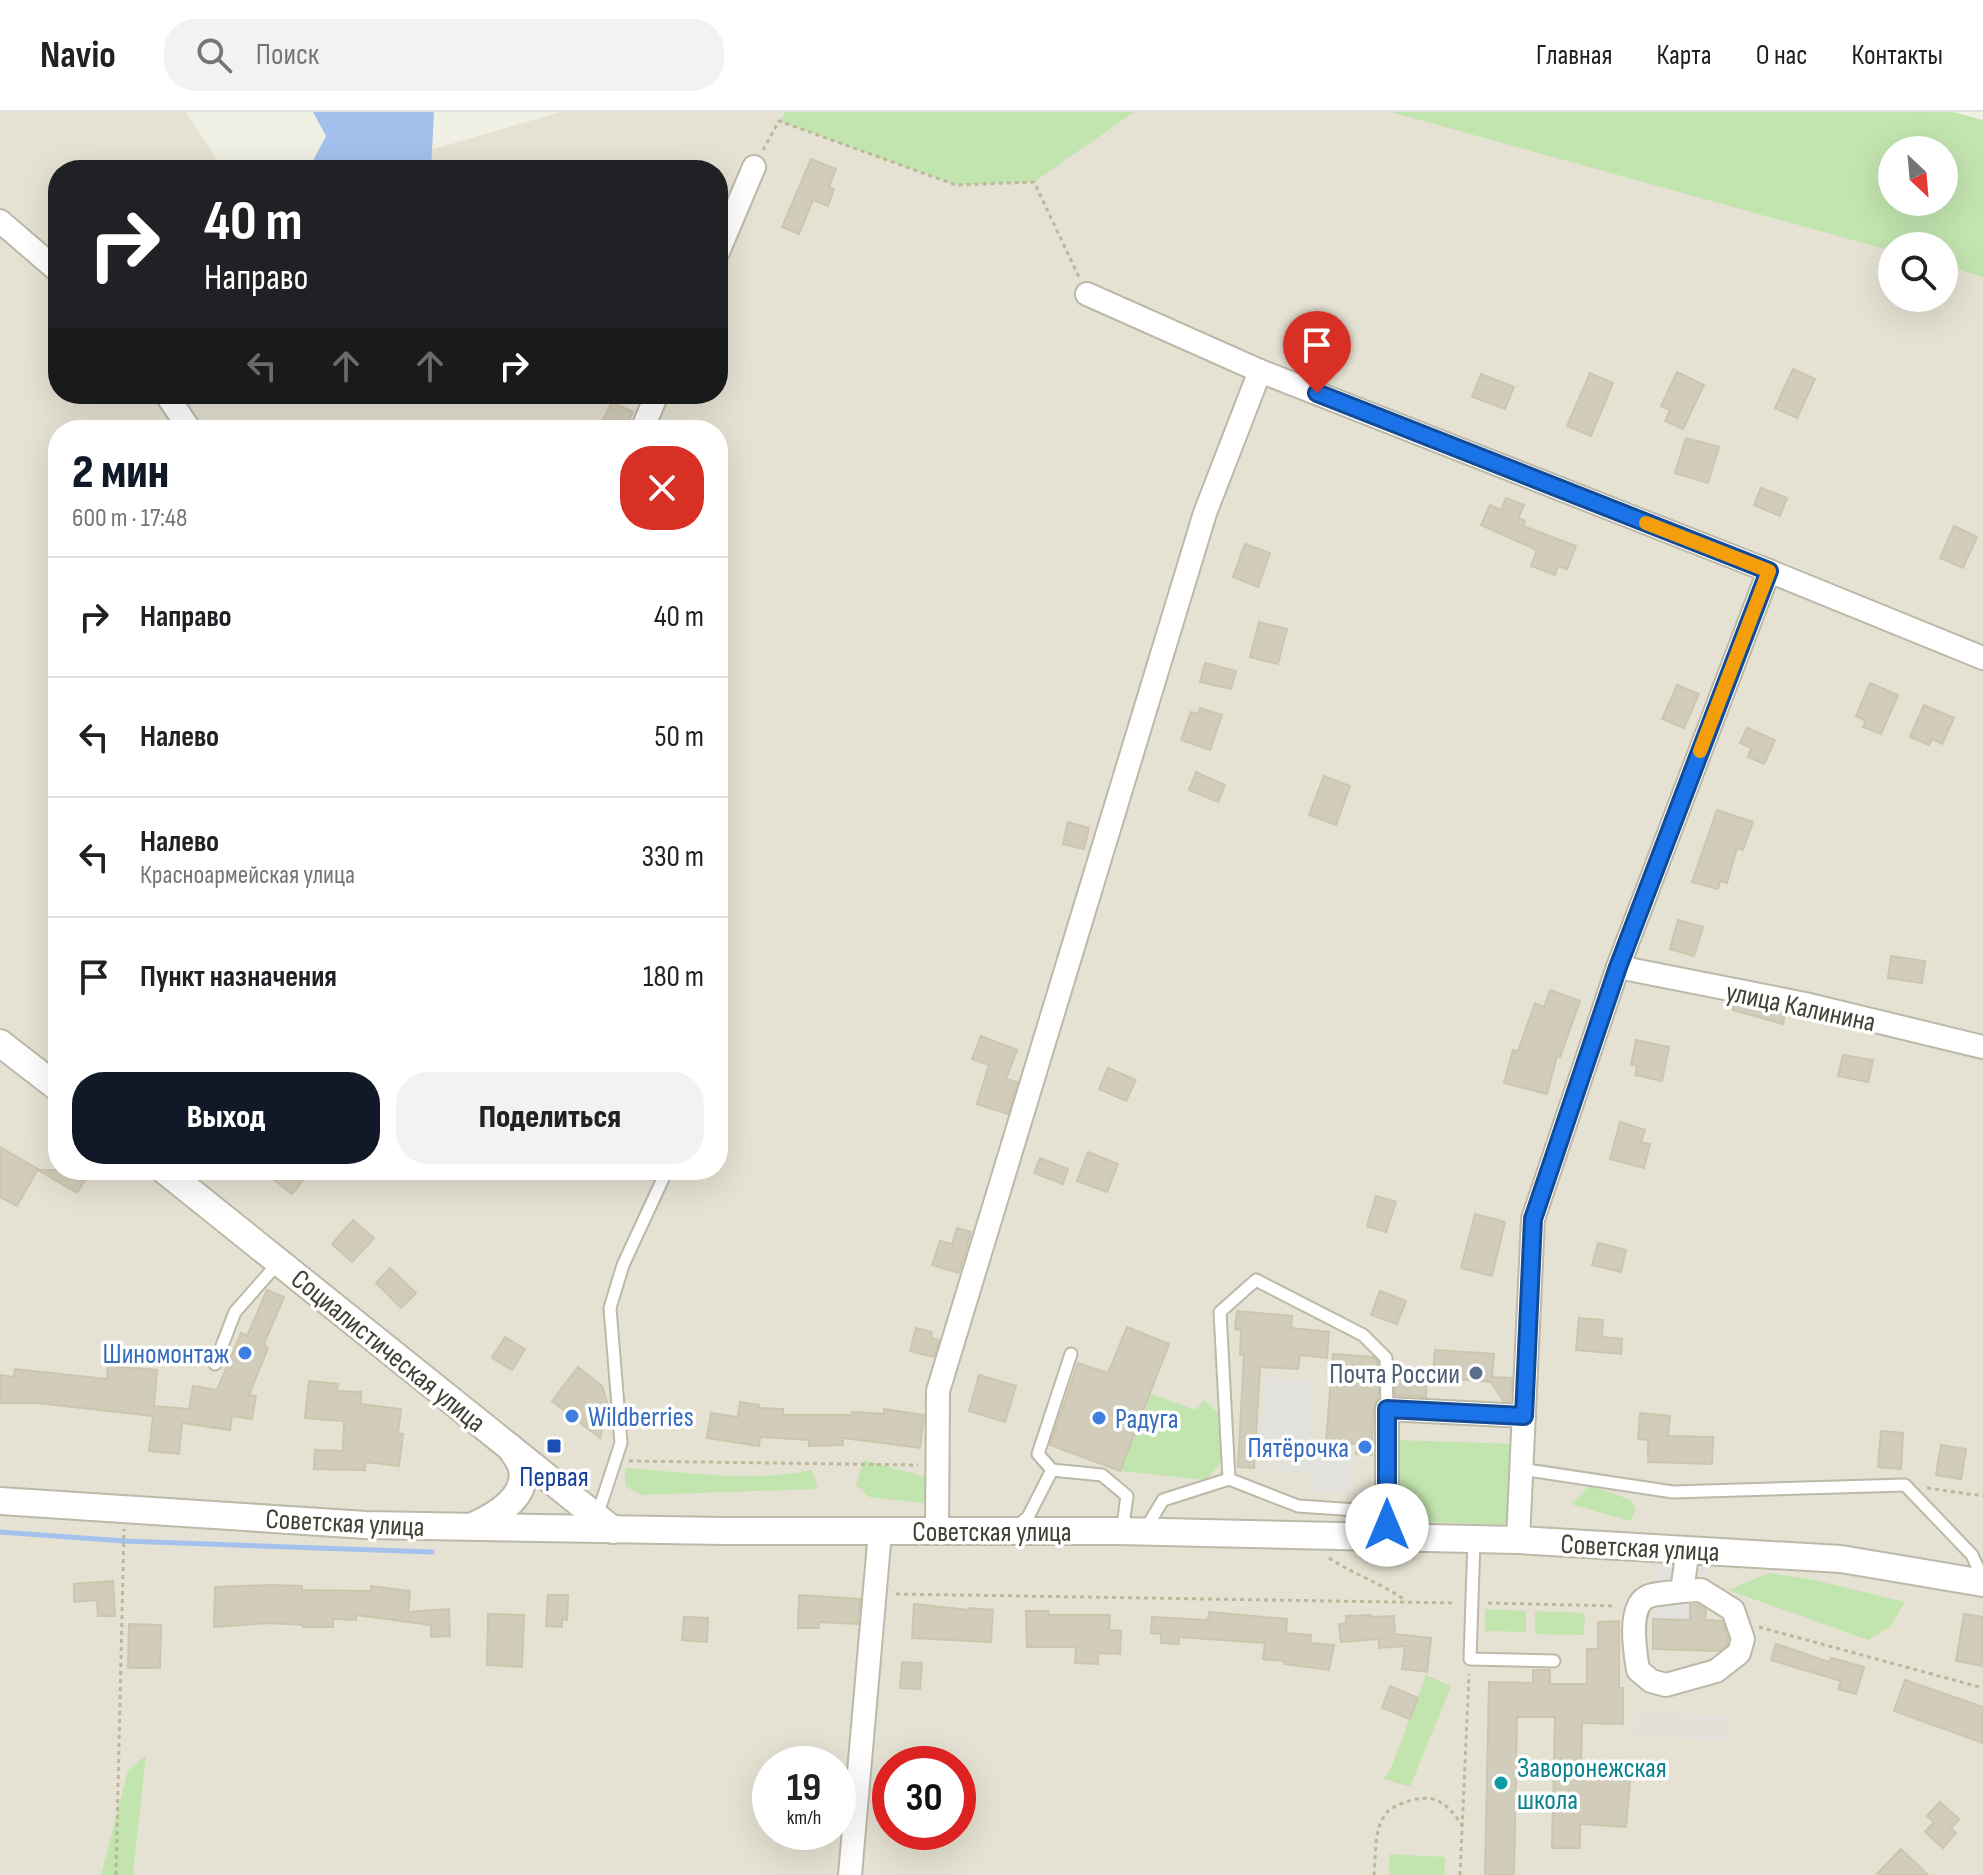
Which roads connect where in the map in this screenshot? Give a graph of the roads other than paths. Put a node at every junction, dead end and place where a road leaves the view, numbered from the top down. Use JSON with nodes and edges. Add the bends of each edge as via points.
{"nodes":[{"id":1,"x":754,"y":167,"type":"road end"},
{"id":2,"x":0,"y":221,"type":"edge"},
{"id":3,"x":728,"y":228,"type":"edge"},
{"id":4,"x":48,"y":262,"type":"edge"},
{"id":5,"x":1087,"y":294,"type":"road end"},
{"id":6,"x":1260,"y":371,"type":"junction"},
{"id":7,"x":1769,"y":571,"type":"junction"},
{"id":8,"x":1983,"y":658,"type":"edge"},
{"id":9,"x":1618,"y":967,"type":"junction"},
{"id":10,"x":0,"y":1043,"type":"edge"},
{"id":11,"x":1983,"y":1047,"type":"edge"},
{"id":12,"x":48,"y":1080,"type":"edge"},
{"id":13,"x":183,"y":1180,"type":"edge"},
{"id":14,"x":662,"y":1180,"type":"edge"},
{"id":15,"x":279,"y":1262,"type":"junction"},
{"id":16,"x":1071,"y":1354,"type":"dead end"},
{"id":17,"x":215,"y":1364,"type":"dead end"},
{"id":18,"x":1387,"y":1409,"type":"junction"},
{"id":19,"x":1524,"y":1416,"type":"junction"},
{"id":20,"x":511,"y":1448,"type":"junction"},
{"id":21,"x":1521,"y":1469,"type":"junction"},
{"id":22,"x":1052,"y":1470,"type":"junction"},
{"id":23,"x":1229,"y":1479,"type":"junction"},
{"id":24,"x":0,"y":1501,"type":"edge"},
{"id":25,"x":605,"y":1523,"type":"junction"},
{"id":26,"x":1387,"y":1525,"type":"junction"},
{"id":27,"x":472,"y":1527,"type":"junction"},
{"id":28,"x":937,"y":1530,"type":"junction"},
{"id":29,"x":1011,"y":1530,"type":"junction"},
{"id":30,"x":880,"y":1532,"type":"junction"},
{"id":31,"x":1136,"y":1532,"type":"junction"},
{"id":32,"x":1474,"y":1539,"type":"junction"},
{"id":33,"x":1518,"y":1540,"type":"junction"},
{"id":34,"x":1688,"y":1549,"type":"junction"},
{"id":35,"x":1983,"y":1581,"type":"edge"},
{"id":36,"x":1682,"y":1591,"type":"junction"},
{"id":37,"x":1554,"y":1661,"type":"dead end"},
{"id":38,"x":850,"y":1875,"type":"edge"}],
"edges":[{"from":1,"to":3,"type":"street"},
{"from":2,"to":4,"type":"street"},
{"from":5,"to":6,"type":"street"},
{"from":6,"to":7,"type":"street"},
{"from":6,"to":28,"type":"street","via":[[1205,513],[938,1391]]},
{"from":7,"to":8,"type":"street"},
{"from":7,"to":9,"type":"street"},
{"from":9,"to":11,"type":"street","name":"улица Калинина"},
{"from":9,"to":19,"type":"street","via":[[1533,1219]]},
{"from":10,"to":12,"type":"street"},
{"from":13,"to":15,"type":"street","name":"Социалистическая улица"},
{"from":14,"to":25,"type":"lane","via":[[623,1265],[610,1308],[621,1443]]},
{"from":15,"to":17,"type":"lane","via":[[235,1312]]},
{"from":15,"to":20,"type":"street","name":"Социалистическая улица"},
{"from":16,"to":22,"type":"lane","via":[[1038,1454]]},
{"from":18,"to":19,"type":"street"},
{"from":18,"to":23,"type":"lane","via":[[1386,1358],[1379,1350],[1363,1335],[1256,1280],[1220,1312]]},
{"from":18,"to":26,"type":"street"},
{"from":19,"to":21,"type":"street"},
{"from":20,"to":25,"type":"street","name":"Социалистическая улица"},
{"from":20,"to":27,"type":"street","via":[[521,1466],[517,1491],[502,1512]]},
{"from":21,"to":33,"type":"street"},
{"from":21,"to":35,"type":"lane","via":[[1673,1492],[1905,1485],[1972,1555]]},
{"from":22,"to":29,"type":"lane","via":[[1028,1517]]},
{"from":22,"to":31,"type":"lane","via":[[1102,1475],[1127,1496],[1124,1518]]},
{"from":23,"to":26,"type":"lane","via":[[1298,1506]]},
{"from":23,"to":31,"type":"lane","via":[[1163,1500]]},
{"from":24,"to":27,"type":"street","name":"Советская улица"},
{"from":25,"to":27,"type":"street","name":"Советская улица"},
{"from":25,"to":30,"type":"street","name":"Советская улица"},
{"from":26,"to":31,"type":"street","name":"Советская улица"},
{"from":26,"to":32,"type":"street","name":"Советская улица"},
{"from":28,"to":29,"type":"street","name":"Советская улица"},
{"from":28,"to":30,"type":"street","name":"Советская улица"},
{"from":29,"to":31,"type":"street","name":"Советская улица"},
{"from":30,"to":38,"type":"street"},
{"from":32,"to":33,"type":"street","name":"Советская улица"},
{"from":32,"to":37,"type":"lane","via":[[1470,1659]]},
{"from":33,"to":34,"type":"street","name":"Советская улица"},
{"from":34,"to":35,"type":"street","name":"Советская улица","via":[[1841,1559]]},
{"from":34,"to":36,"type":"street"},
{"from":36,"to":36,"type":"street","via":[[1701,1590],[1733,1610],[1742,1647],[1716,1671],[1661,1684],[1638,1670],[1634,1620],[1648,1596]]}]}
